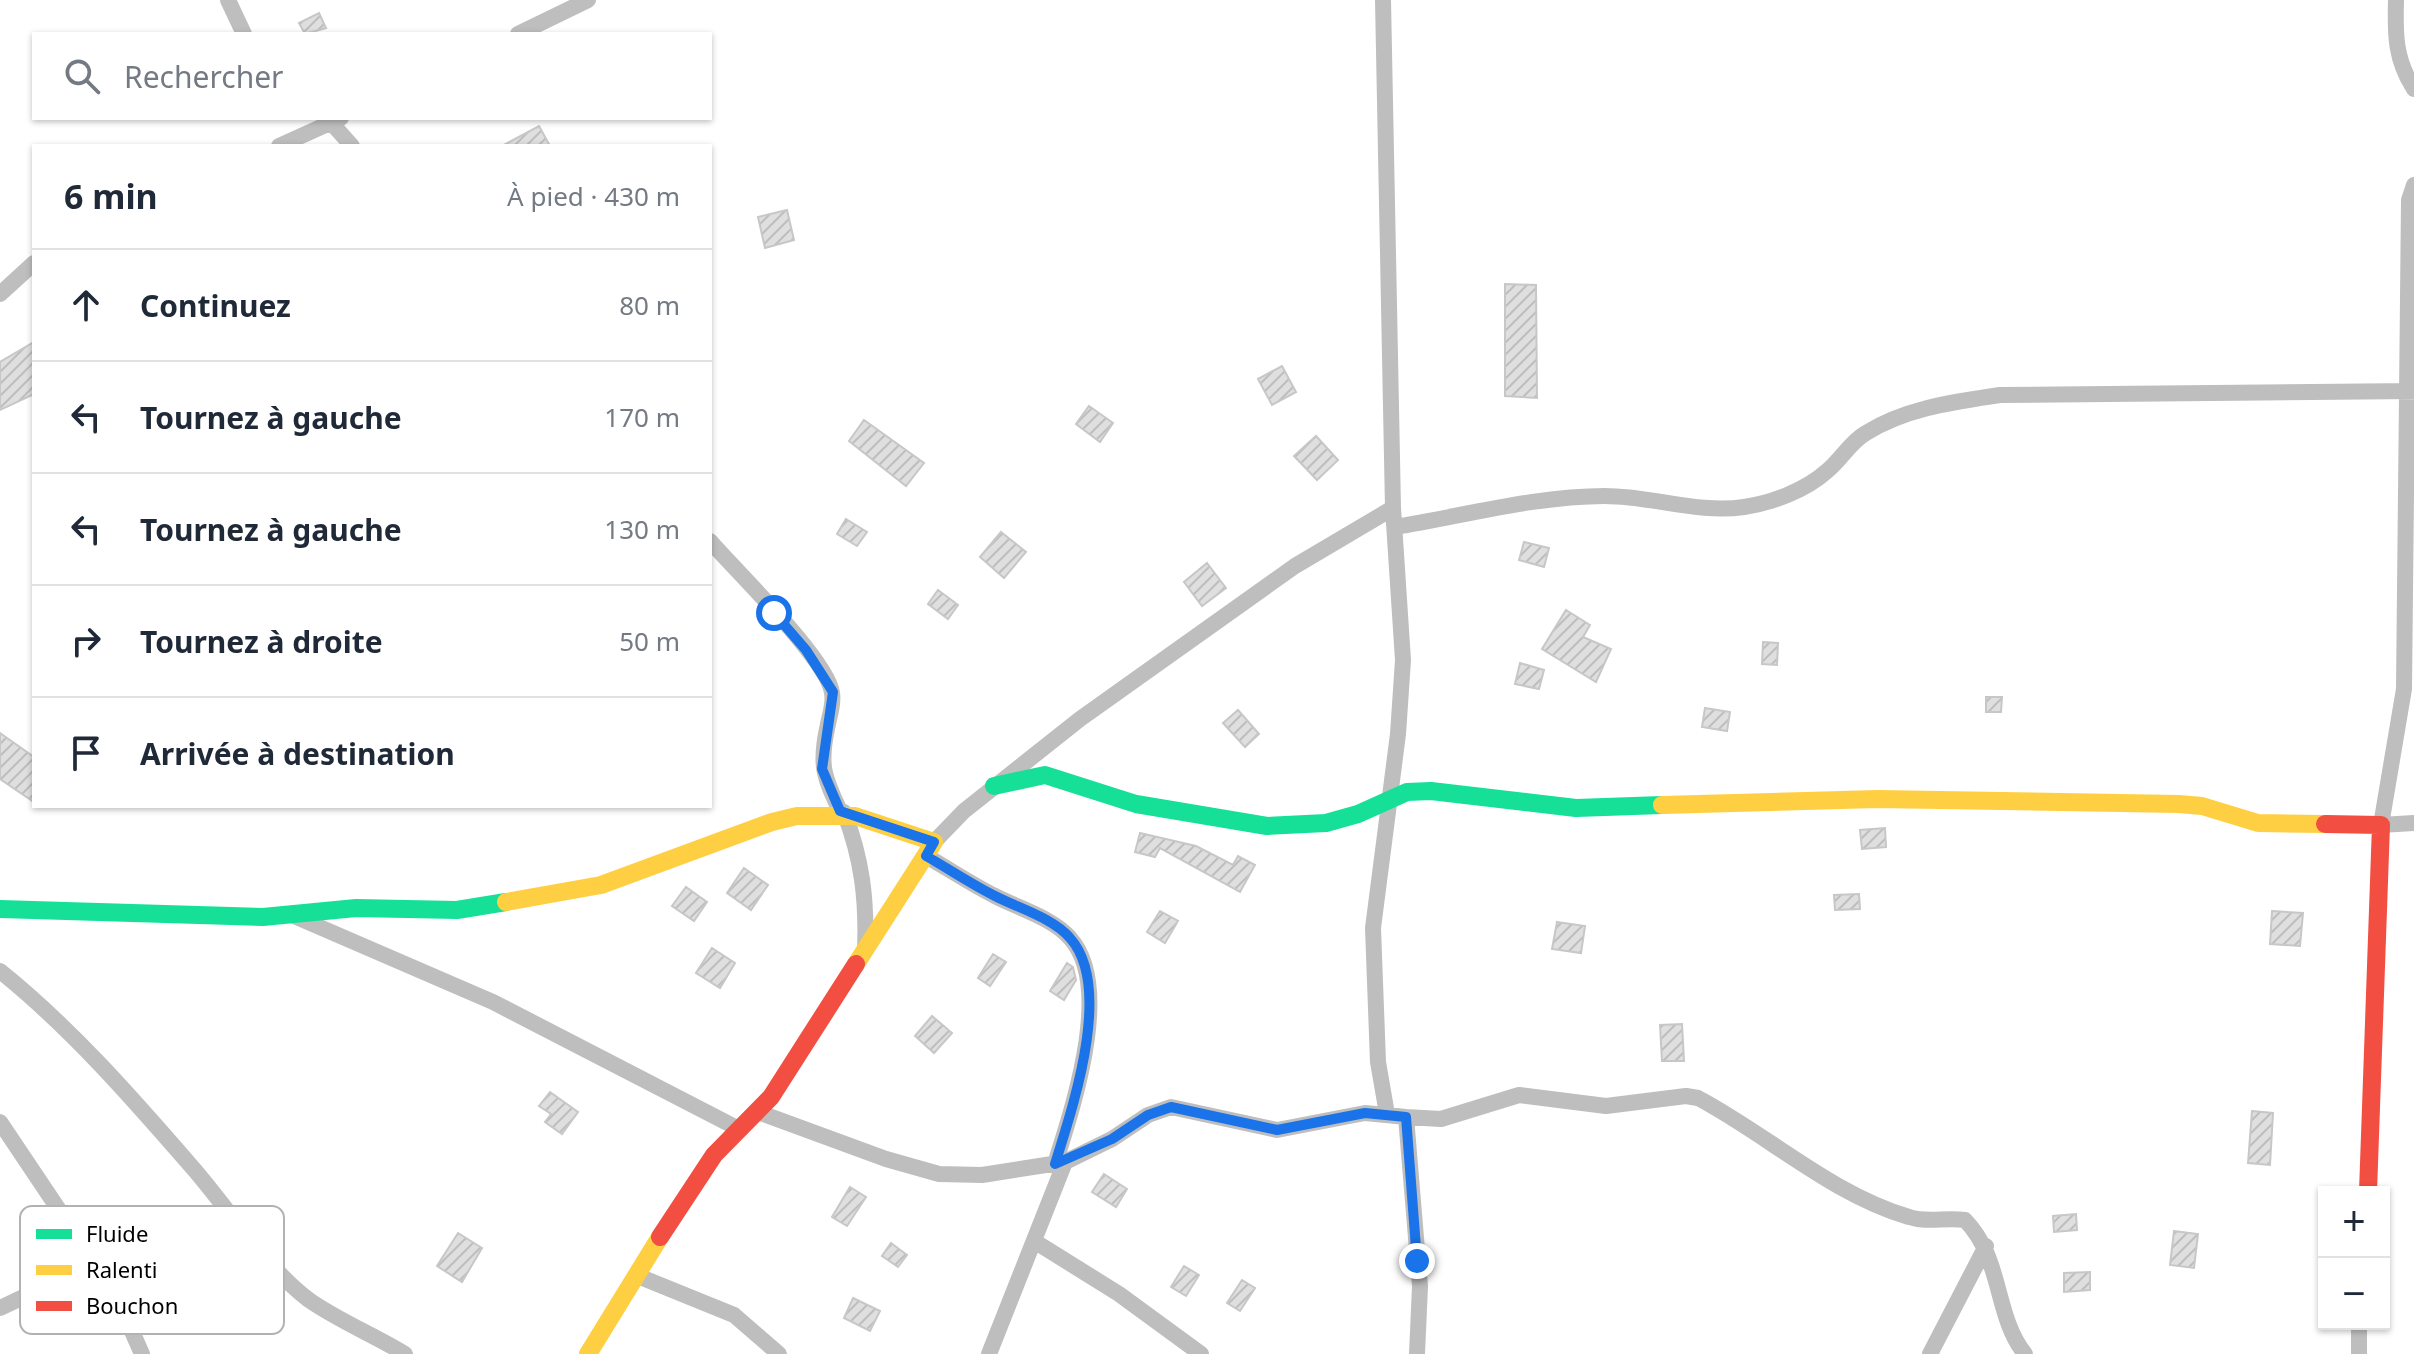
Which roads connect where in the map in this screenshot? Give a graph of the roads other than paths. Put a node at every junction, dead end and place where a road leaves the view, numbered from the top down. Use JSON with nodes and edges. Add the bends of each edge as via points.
{"nodes":[{"id":1,"x":228,"y":0,"type":"edge"},
{"id":2,"x":588,"y":0,"type":"edge"},
{"id":3,"x":1383,"y":0,"type":"edge"},
{"id":4,"x":2396,"y":0,"type":"edge"},
{"id":5,"x":243,"y":32,"type":"edge"},
{"id":6,"x":522,"y":32,"type":"edge"},
{"id":7,"x":2414,"y":89,"type":"edge"},
{"id":8,"x":332,"y":120,"type":"edge"},
{"id":9,"x":335,"y":120,"type":"edge"},
{"id":10,"x":283,"y":144,"type":"edge"},
{"id":11,"x":351,"y":144,"type":"edge"},
{"id":12,"x":2414,"y":185,"type":"edge"},
{"id":13,"x":32,"y":265,"type":"edge"},
{"id":14,"x":0,"y":294,"type":"edge"},
{"id":15,"x":2411,"y":391,"type":"edge"},
{"id":16,"x":1393,"y":508,"type":"junction"},
{"id":17,"x":1395,"y":527,"type":"junction"},
{"id":18,"x":712,"y":543,"type":"edge"},
{"id":19,"x":994,"y":786,"type":"junction"},
{"id":20,"x":1390,"y":798,"type":"junction"},
{"id":21,"x":842,"y":811,"type":"junction"},
{"id":22,"x":2414,"y":823,"type":"edge"},
{"id":23,"x":2381,"y":825,"type":"junction"},
{"id":24,"x":930,"y":849,"type":"junction"},
{"id":25,"x":0,"y":909,"type":"edge"},
{"id":26,"x":294,"y":916,"type":"junction"},
{"id":27,"x":864,"y":955,"type":"junction"},
{"id":28,"x":0,"y":971,"type":"edge"},
{"id":29,"x":758,"y":1112,"type":"junction"},
{"id":30,"x":1387,"y":1114,"type":"junction"},
{"id":31,"x":1406,"y":1117,"type":"junction"},
{"id":32,"x":0,"y":1122,"type":"edge"},
{"id":33,"x":739,"y":1129,"type":"junction"},
{"id":34,"x":1060,"y":1163,"type":"junction"},
{"id":35,"x":2368,"y":1186,"type":"edge"},
{"id":36,"x":56,"y":1206,"type":"edge"},
{"id":37,"x":223,"y":1206,"type":"edge"},
{"id":38,"x":1034,"y":1241,"type":"junction"},
{"id":39,"x":1986,"y":1246,"type":"junction"},
{"id":40,"x":284,"y":1274,"type":"edge"},
{"id":41,"x":638,"y":1276,"type":"junction"},
{"id":42,"x":20,"y":1299,"type":"edge"},
{"id":43,"x":0,"y":1308,"type":"edge"},
{"id":44,"x":2359,"y":1330,"type":"edge"},
{"id":45,"x":133,"y":1334,"type":"edge"},
{"id":46,"x":142,"y":1354,"type":"edge"},
{"id":47,"x":405,"y":1354,"type":"edge"},
{"id":48,"x":588,"y":1354,"type":"edge"},
{"id":49,"x":779,"y":1354,"type":"edge"},
{"id":50,"x":989,"y":1354,"type":"edge"},
{"id":51,"x":1201,"y":1354,"type":"edge"},
{"id":52,"x":1417,"y":1354,"type":"edge"},
{"id":53,"x":1930,"y":1354,"type":"edge"},
{"id":54,"x":2025,"y":1354,"type":"edge"},
{"id":55,"x":2359,"y":1354,"type":"edge"}],
"edges":[{"from":1,"to":5,"type":"street"},
{"from":2,"to":6,"type":"street"},
{"from":3,"to":16,"type":"street"},
{"from":4,"to":7,"type":"street","via":[[2399,62]]},
{"from":8,"to":10,"type":"street"},
{"from":9,"to":11,"type":"street"},
{"from":12,"to":15,"type":"street","via":[[2409,200]]},
{"from":13,"to":14,"type":"street"},
{"from":15,"to":17,"type":"street","via":[[2000,395],[1932,406],[1886,422],[1862,435],[1826,472],[1798,491],[1745,507],[1575,497]]},
{"from":15,"to":23,"type":"street","via":[[2404,689]]},
{"from":16,"to":17,"type":"street"},
{"from":16,"to":19,"type":"street","via":[[1295,566]]},
{"from":17,"to":20,"type":"street","via":[[1403,660]]},
{"from":18,"to":21,"type":"street","via":[[806,650],[833,692],[822,769]]},
{"from":19,"to":20,"type":"street","via":[[1045,775],[1136,804],[1267,826],[1326,823]]},
{"from":19,"to":24,"type":"street"},
{"from":20,"to":23,"type":"street","via":[[1431,791],[1576,808],[1877,799],[2179,804],[2258,823]]},
{"from":20,"to":30,"type":"street","via":[[1373,928],[1378,1062]]},
{"from":21,"to":24,"type":"street"},
{"from":21,"to":26,"type":"street","via":[[772,822],[601,885],[457,910],[356,908]]},
{"from":21,"to":27,"type":"street","via":[[862,865],[867,909]]},
{"from":22,"to":23,"type":"street"},
{"from":23,"to":35,"type":"street"},
{"from":24,"to":27,"type":"street"},
{"from":24,"to":34,"type":"street","via":[[1069,936],[1080,953],[1089,1020]]},
{"from":25,"to":26,"type":"street"},
{"from":26,"to":33,"type":"street","via":[[493,1002]]},
{"from":27,"to":29,"type":"street"},
{"from":28,"to":37,"type":"street","via":[[86,1051]]},
{"from":29,"to":33,"type":"street"},
{"from":29,"to":34,"type":"street","via":[[939,1174],[982,1175]]},
{"from":30,"to":31,"type":"street"},
{"from":30,"to":34,"type":"street","via":[[1365,1113],[1277,1130],[1171,1107]]},
{"from":31,"to":39,"type":"street","via":[[1441,1119],[1519,1095],[1606,1106],[1698,1098],[1801,1163],[1883,1206],[1909,1217],[1965,1220]]},
{"from":31,"to":52,"type":"street","via":[[1420,1286]]},
{"from":32,"to":36,"type":"street"},
{"from":33,"to":41,"type":"street","via":[[694,1181]]},
{"from":34,"to":38,"type":"street"},
{"from":38,"to":50,"type":"street"},
{"from":38,"to":51,"type":"street"},
{"from":39,"to":53,"type":"street"},
{"from":39,"to":54,"type":"street","via":[[2014,1340]]},
{"from":40,"to":47,"type":"street","via":[[308,1299]]},
{"from":41,"to":48,"type":"street"},
{"from":41,"to":49,"type":"street","via":[[734,1315]]},
{"from":42,"to":43,"type":"street"},
{"from":44,"to":55,"type":"street"},
{"from":45,"to":46,"type":"street"}]}
